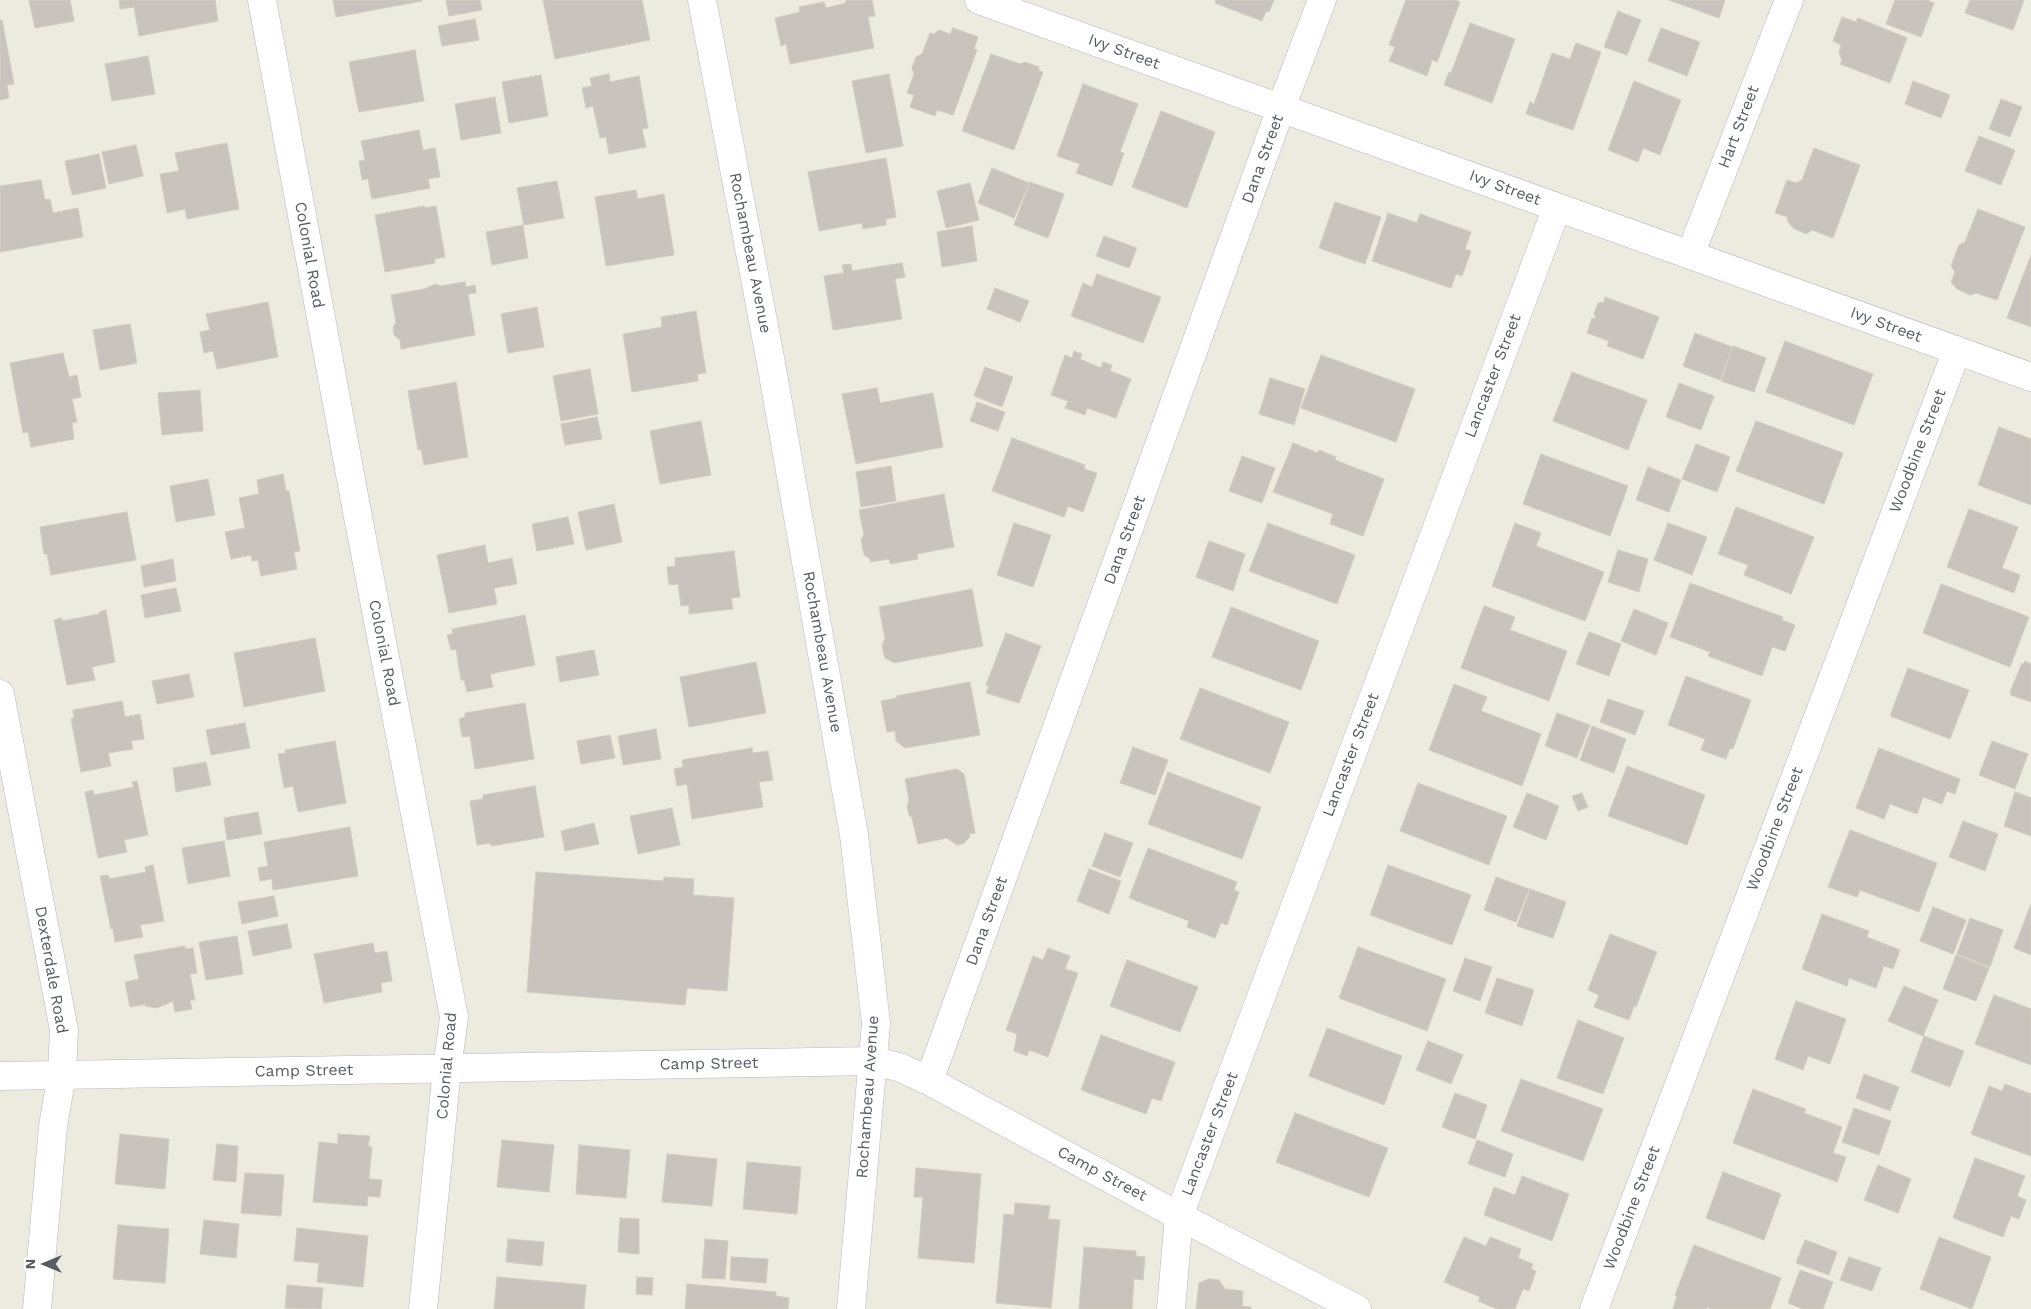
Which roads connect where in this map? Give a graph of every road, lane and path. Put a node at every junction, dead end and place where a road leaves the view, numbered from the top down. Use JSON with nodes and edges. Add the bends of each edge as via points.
{"nodes":[{"id":1,"x":262,"y":0,"type":"edge"},
{"id":2,"x":702,"y":0,"type":"edge"},
{"id":3,"x":979,"y":0,"type":"edge"},
{"id":4,"x":1322,"y":0,"type":"edge"},
{"id":5,"x":1789,"y":0,"type":"edge"},
{"id":6,"x":1281,"y":108,"type":"junction"},
{"id":7,"x":1557,"y":207,"type":"junction"},
{"id":8,"x":1690,"y":254,"type":"junction"},
{"id":9,"x":1956,"y":350,"type":"junction"},
{"id":10,"x":2031,"y":377,"type":"edge"},
{"id":11,"x":0,"y":694,"type":"edge"},
{"id":12,"x":873,"y":1061,"type":"junction"},
{"id":13,"x":447,"y":1069,"type":"junction"},
{"id":14,"x":62,"y":1074,"type":"junction"},
{"id":15,"x":0,"y":1076,"type":"edge"},
{"id":16,"x":929,"y":1081,"type":"junction"},
{"id":17,"x":1179,"y":1216,"type":"junction"},
{"id":18,"x":37,"y":1309,"type":"edge"},
{"id":19,"x":423,"y":1309,"type":"edge"},
{"id":20,"x":851,"y":1309,"type":"edge"},
{"id":21,"x":1171,"y":1309,"type":"edge"},
{"id":22,"x":1357,"y":1309,"type":"edge"},
{"id":23,"x":1594,"y":1309,"type":"edge"}],
"edges":[{"from":1,"to":13,"type":"street","name":"Colonial Road","via":[[454,1017]]},
{"from":2,"to":12,"type":"street","name":"Rochambeau Avenue","via":[[772,363],[854,836],[876,1023]]},
{"from":3,"to":6,"type":"street","name":"Ivy Street"},
{"from":4,"to":6,"type":"street","name":"Dana Street"},
{"from":5,"to":8,"type":"street","name":"Hart Street"},
{"from":6,"to":7,"type":"street","name":"Ivy Street"},
{"from":6,"to":16,"type":"street","name":"Dana Street"},
{"from":7,"to":8,"type":"street","name":"Ivy Street"},
{"from":7,"to":17,"type":"street","name":"Lancaster Street"},
{"from":8,"to":9,"type":"street","name":"Ivy Street"},
{"from":9,"to":10,"type":"street","name":"Ivy Street"},
{"from":9,"to":23,"type":"street","name":"Woodbine Street"},
{"from":11,"to":14,"type":"street","name":"Dexterdale Road","via":[[64,1030]]},
{"from":12,"to":13,"type":"street","name":"Camp Street"},
{"from":12,"to":16,"type":"street","name":"Camp Street","via":[[899,1067]]},
{"from":12,"to":20,"type":"street","name":"Rochambeau Avenue"},
{"from":13,"to":14,"type":"street","name":"Camp Street"},
{"from":13,"to":19,"type":"street","name":"Colonial Road"},
{"from":14,"to":15,"type":"street","name":"Camp Street"},
{"from":14,"to":18,"type":"street","name":"Dexterdale Road","via":[[53,1126]]},
{"from":16,"to":17,"type":"street","name":"Camp Street"},
{"from":17,"to":21,"type":"street","name":"Lancaster Street"},
{"from":17,"to":22,"type":"street","name":"Camp Street"}]}
